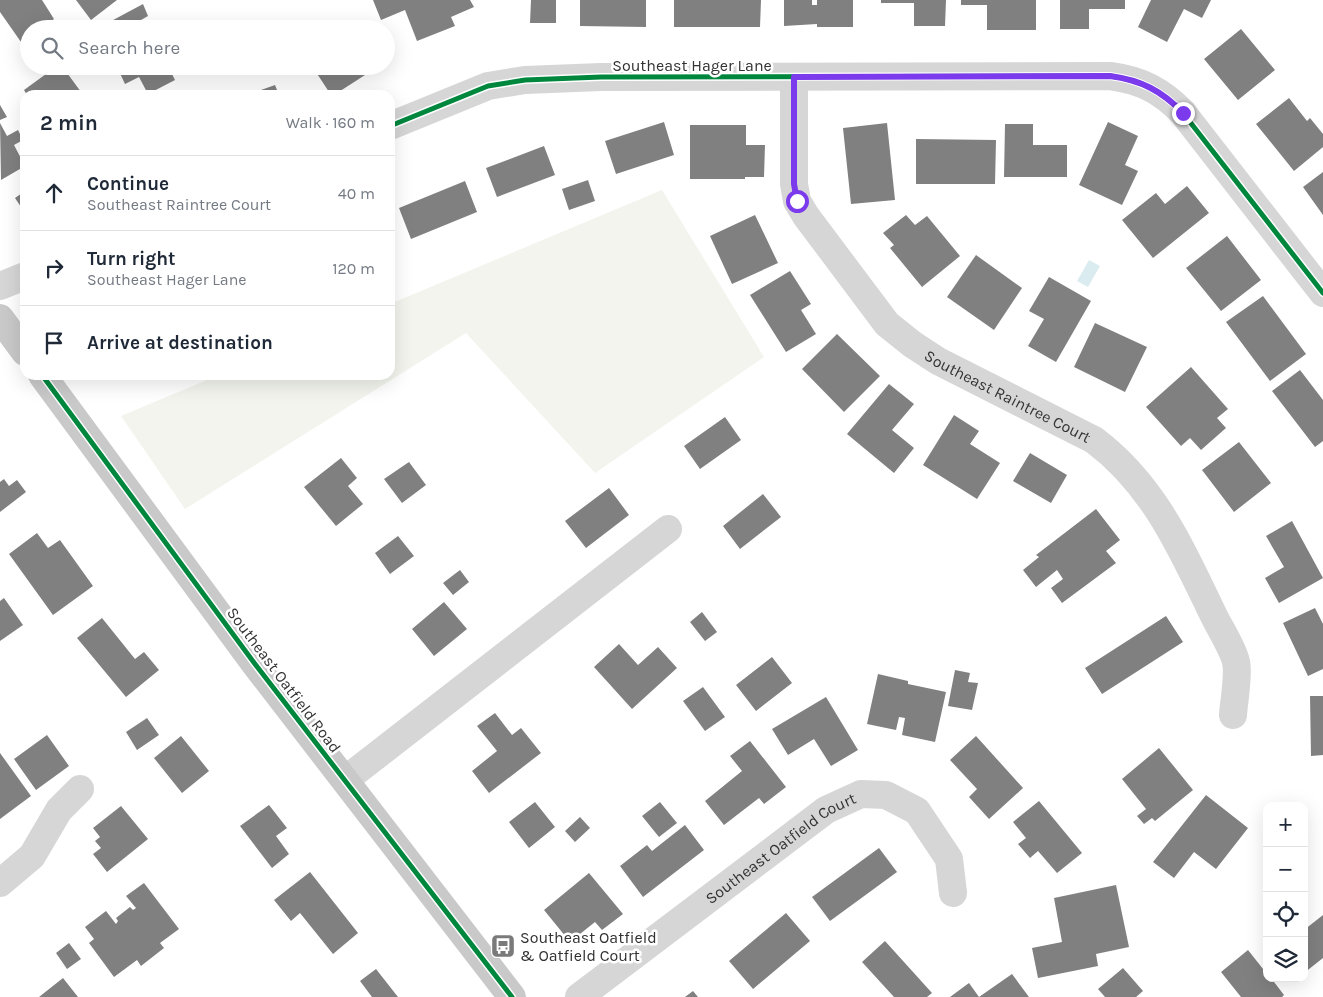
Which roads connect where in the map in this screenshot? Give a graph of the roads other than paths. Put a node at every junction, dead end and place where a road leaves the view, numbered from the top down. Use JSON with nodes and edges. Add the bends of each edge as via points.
{"nodes":[{"id":1,"x":794,"y":77,"type":"junction"},
{"id":2,"x":395,"y":124,"type":"edge"},
{"id":3,"x":20,"y":278,"type":"edge"},
{"id":4,"x":0,"y":286,"type":"edge"},
{"id":5,"x":1323,"y":293,"type":"edge"},
{"id":6,"x":0,"y":318,"type":"edge"},
{"id":7,"x":20,"y":345,"type":"edge"},
{"id":8,"x":46,"y":380,"type":"edge"},
{"id":9,"x":668,"y":529,"type":"dead end"},
{"id":10,"x":1233,"y":715,"type":"dead end"},
{"id":11,"x":345,"y":780,"type":"junction"},
{"id":12,"x":80,"y":789,"type":"dead end"},
{"id":13,"x":0,"y":883,"type":"edge"},
{"id":14,"x":953,"y":894,"type":"dead end"},
{"id":15,"x":512,"y":997,"type":"edge"},
{"id":16,"x":579,"y":997,"type":"edge"}],
"edges":[{"from":1,"to":2,"type":"street","name":"Southeast Hager Lane","via":[[526,80],[488,86]]},
{"from":1,"to":5,"type":"street","name":"Southeast Hager Lane","via":[[1110,76],[1130,78],[1150,86],[1169,98],[1183,113]]},
{"from":1,"to":10,"type":"street","name":"Southeast Raintree Court","via":[[794,184],[797,201],[806,216],[887,324],[912,344],[938,361],[1094,440],[1136,478],[1157,506],[1236,662]]},
{"from":3,"to":4,"type":"street"},
{"from":6,"to":7,"type":"main road"},
{"from":8,"to":11,"type":"main road","name":"Southeast Oatfield Road","via":[[255,664]]},
{"from":9,"to":11,"type":"street"},
{"from":11,"to":15,"type":"main road","name":"Southeast Oatfield Road"},
{"from":12,"to":13,"type":"street","via":[[59,810],[32,856]]},
{"from":14,"to":16,"type":"street","name":"Southeast Oatfield Court","via":[[949,859],[917,811],[886,795],[861,794],[826,810]]}]}
